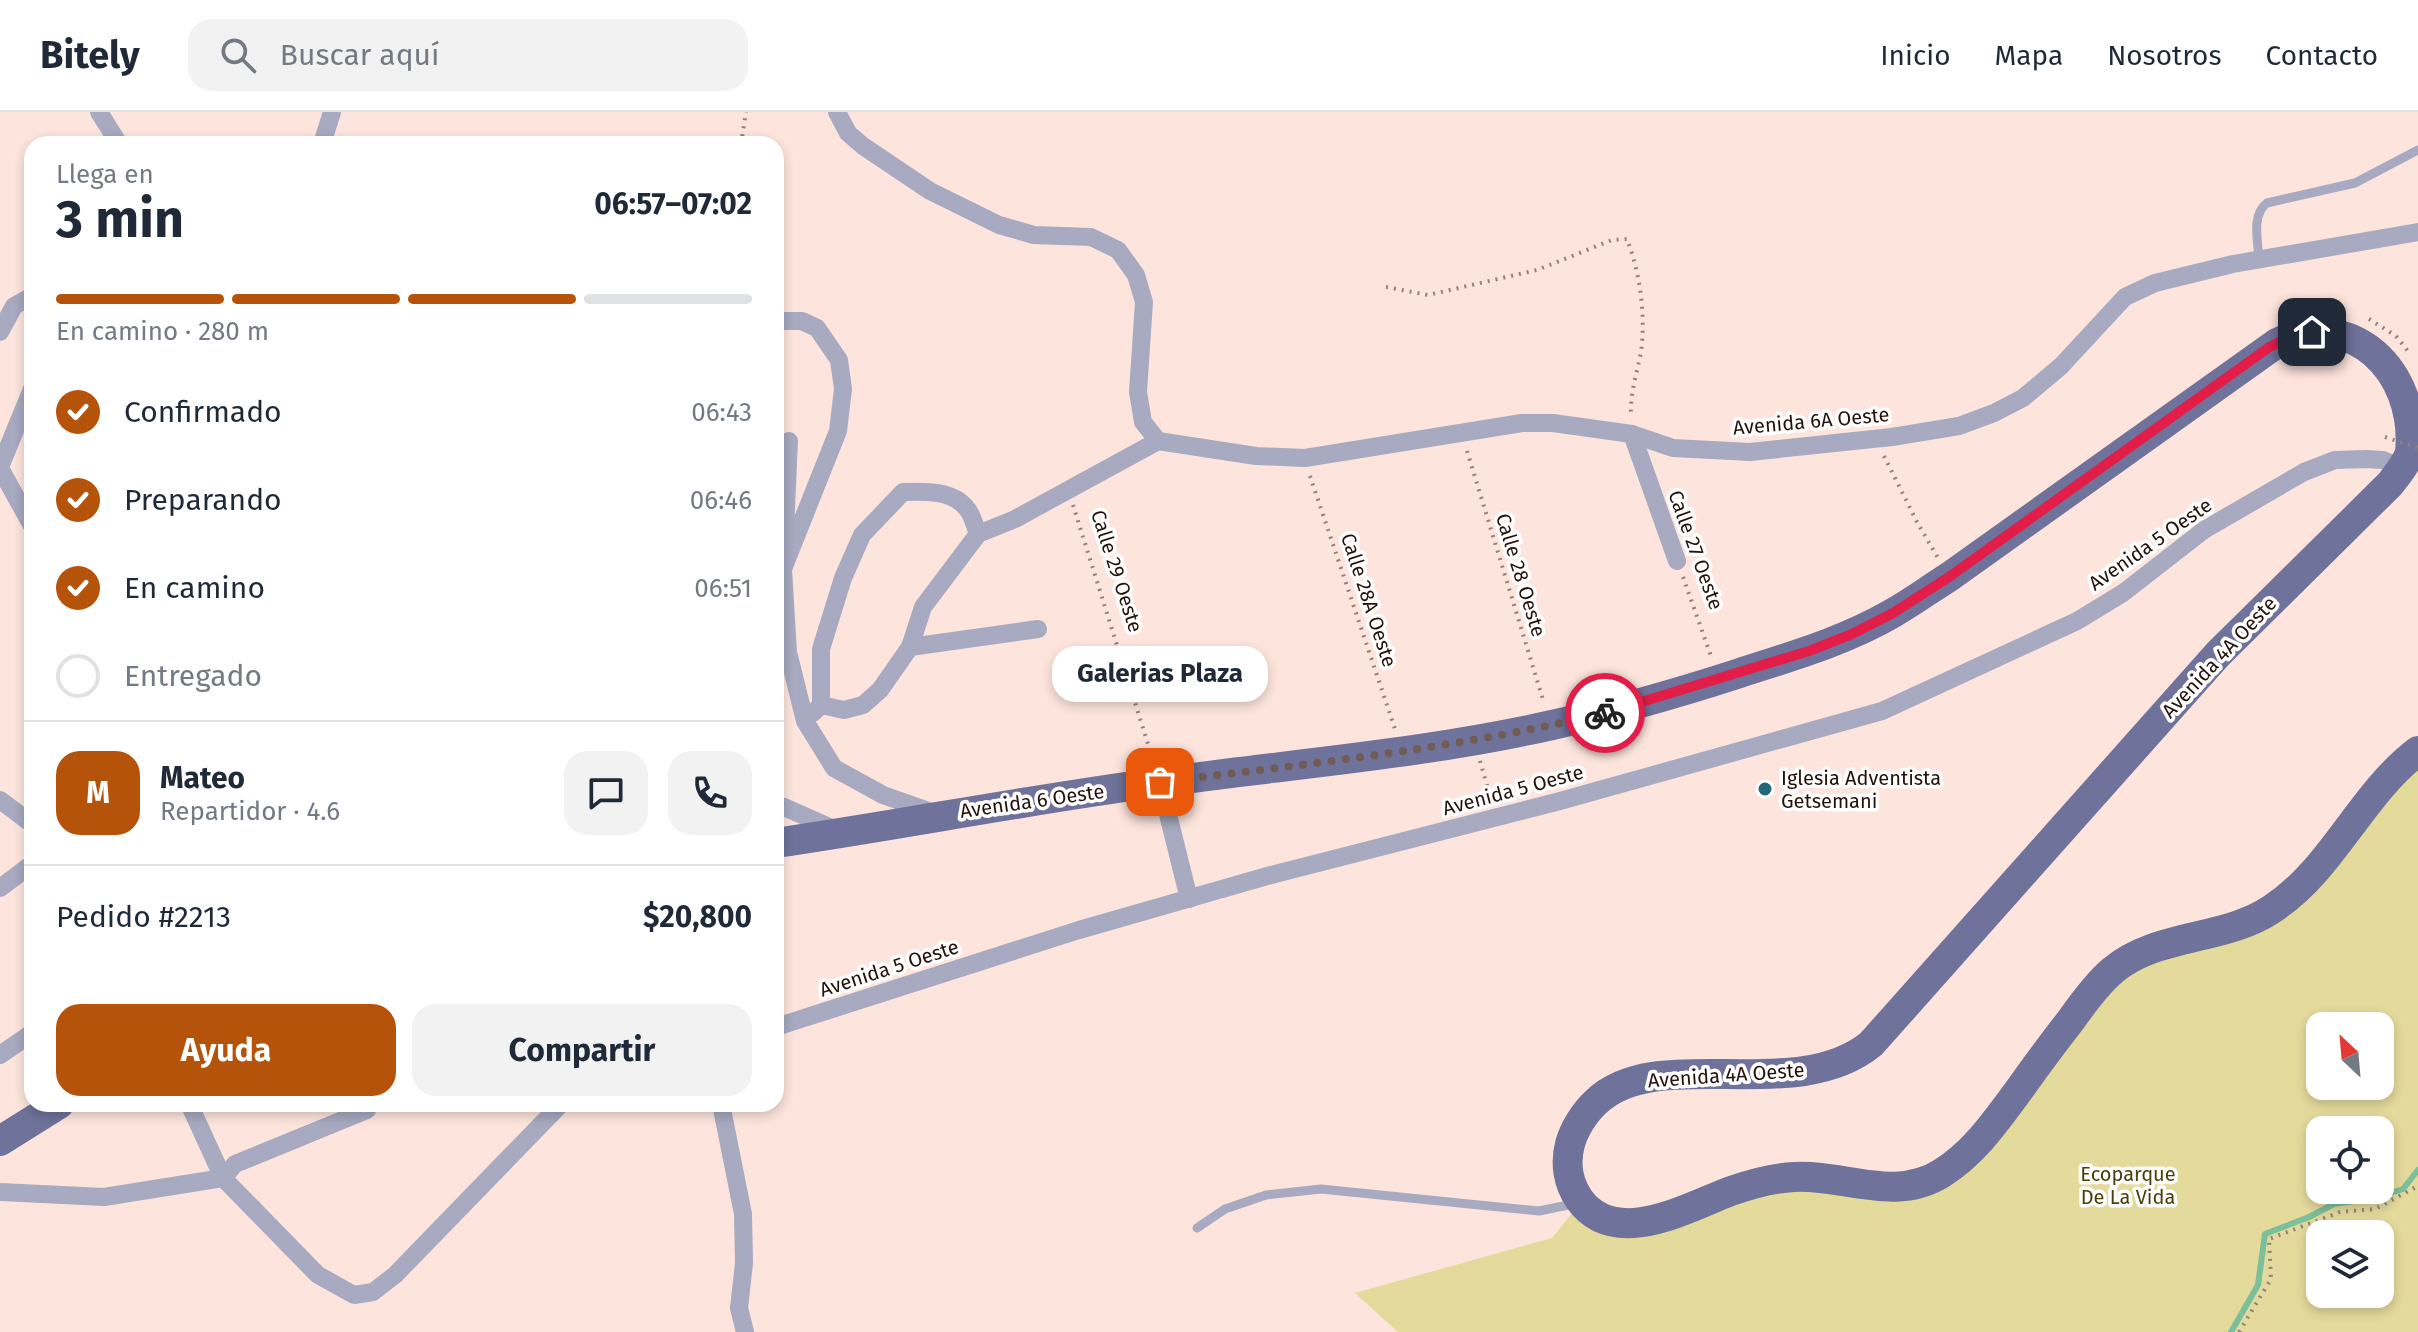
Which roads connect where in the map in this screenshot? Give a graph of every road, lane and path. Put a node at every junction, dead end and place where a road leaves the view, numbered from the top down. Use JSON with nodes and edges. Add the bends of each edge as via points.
{"nodes":[{"id":1,"x":99,"y":112,"type":"edge"},
{"id":2,"x":332,"y":112,"type":"edge"},
{"id":3,"x":746,"y":112,"type":"edge"},
{"id":4,"x":837,"y":112,"type":"edge"},
{"id":5,"x":114,"y":136,"type":"edge"},
{"id":6,"x":324,"y":136,"type":"edge"},
{"id":7,"x":742,"y":136,"type":"edge"},
{"id":8,"x":2418,"y":150,"type":"edge"},
{"id":9,"x":2418,"y":232,"type":"edge"},
{"id":10,"x":2259,"y":259,"type":"junction"},
{"id":11,"x":1386,"y":287,"type":"dead end"},
{"id":12,"x":24,"y":300,"type":"edge"},
{"id":13,"x":2363,"y":316,"type":"dead end"},
{"id":14,"x":784,"y":321,"type":"edge"},
{"id":15,"x":802,"y":321,"type":"junction"},
{"id":16,"x":784,"y":331,"type":"edge"},
{"id":17,"x":0,"y":332,"type":"edge"},
{"id":18,"x":2268,"y":348,"type":"joint"},
{"id":19,"x":2414,"y":360,"type":"dead end"},
{"id":20,"x":24,"y":409,"type":"edge"},
{"id":21,"x":1461,"y":433,"type":"junction"},
{"id":22,"x":1632,"y":434,"type":"junction"},
{"id":23,"x":2385,"y":437,"type":"dead end"},
{"id":24,"x":1875,"y":439,"type":"junction"},
{"id":25,"x":789,"y":441,"type":"dead end"},
{"id":26,"x":1158,"y":441,"type":"junction"},
{"id":27,"x":1305,"y":458,"type":"junction"},
{"id":28,"x":2410,"y":458,"type":"edge"},
{"id":29,"x":0,"y":468,"type":"edge"},
{"id":30,"x":1067,"y":488,"type":"junction"},
{"id":31,"x":24,"y":512,"type":"edge"},
{"id":32,"x":978,"y":534,"type":"junction"},
{"id":33,"x":784,"y":548,"type":"edge"},
{"id":34,"x":1677,"y":561,"type":"joint"},
{"id":35,"x":784,"y":566,"type":"edge"},
{"id":36,"x":1949,"y":577,"type":"junction"},
{"id":37,"x":784,"y":586,"type":"edge"},
{"id":38,"x":1038,"y":629,"type":"dead end"},
{"id":39,"x":910,"y":647,"type":"junction"},
{"id":40,"x":1719,"y":680,"type":"junction"},
{"id":41,"x":821,"y":705,"type":"junction"},
{"id":42,"x":805,"y":721,"type":"junction"},
{"id":43,"x":1551,"y":726,"type":"junction"},
{"id":44,"x":1473,"y":740,"type":"junction"},
{"id":45,"x":2418,"y":751,"type":"edge"},
{"id":46,"x":1402,"y":752,"type":"junction"},
{"id":47,"x":1160,"y":782,"type":"junction"},
{"id":48,"x":0,"y":800,"type":"edge"},
{"id":49,"x":784,"y":807,"type":"edge"},
{"id":50,"x":939,"y":815,"type":"junction"},
{"id":51,"x":24,"y":818,"type":"edge"},
{"id":52,"x":1496,"y":818,"type":"junction"},
{"id":53,"x":842,"y":833,"type":"junction"},
{"id":54,"x":784,"y":842,"type":"edge"},
{"id":55,"x":24,"y":870,"type":"edge"},
{"id":56,"x":0,"y":888,"type":"edge"},
{"id":57,"x":1189,"y":899,"type":"junction"},
{"id":58,"x":784,"y":1024,"type":"edge"},
{"id":59,"x":24,"y":1038,"type":"edge"},
{"id":60,"x":0,"y":1055,"type":"edge"},
{"id":61,"x":46,"y":1112,"type":"edge"},
{"id":62,"x":197,"y":1112,"type":"edge"},
{"id":63,"x":362,"y":1112,"type":"edge"},
{"id":64,"x":553,"y":1112,"type":"edge"},
{"id":65,"x":723,"y":1112,"type":"edge"},
{"id":66,"x":0,"y":1141,"type":"edge"},
{"id":67,"x":223,"y":1178,"type":"junction"},
{"id":68,"x":2418,"y":1186,"type":"edge"},
{"id":69,"x":0,"y":1192,"type":"edge"},
{"id":70,"x":1581,"y":1202,"type":"junction"},
{"id":71,"x":1197,"y":1228,"type":"dead end"},
{"id":72,"x":745,"y":1332,"type":"edge"},
{"id":73,"x":2239,"y":1332,"type":"edge"}],
"edges":[{"from":1,"to":5,"type":"street"},
{"from":2,"to":6,"type":"street"},
{"from":3,"to":7,"type":"path"},
{"from":4,"to":26,"type":"street","via":[[848,133],[863,146],[930,191],[999,225],[1034,235],[1091,237],[1118,250],[1136,275],[1144,302],[1138,392],[1143,422]]},
{"from":8,"to":10,"type":"lane","via":[[2355,183],[2259,208]]},
{"from":9,"to":10,"type":"street","name":"Avenida 6A Oeste"},
{"from":10,"to":24,"type":"street","name":"Avenida 6A Oeste","via":[[2155,283],[2125,297],[2061,366],[2023,398],[1994,413],[1959,426]]},
{"from":11,"to":22,"type":"path","via":[[1428,295],[1537,270],[1627,239],[1643,313],[1630,400]]},
{"from":12,"to":17,"type":"street","via":[[14,306]]},
{"from":13,"to":19,"type":"path","via":[[2396,336]]},
{"from":14,"to":15,"type":"street"},
{"from":15,"to":16,"type":"street"},
{"from":15,"to":35,"type":"street","via":[[817,328],[839,360],[843,389],[838,431]]},
{"from":18,"to":28,"type":"main road","name":"Avenida 4A Oeste","via":[[2301,333],[2333,331],[2363,340],[2388,359],[2412,406]]},
{"from":18,"to":36,"type":"main road","name":"Avenida 6 Oeste"},
{"from":20,"to":29,"type":"street"},
{"from":21,"to":22,"type":"street","name":"Avenida 6A Oeste","via":[[1553,423]]},
{"from":21,"to":27,"type":"street","name":"Avenida 6A Oeste"},
{"from":21,"to":43,"type":"path","name":"Calle 28 Oeste"},
{"from":22,"to":24,"type":"street","name":"Avenida 6A Oeste","via":[[1673,448],[1750,452]]},
{"from":22,"to":34,"type":"street","name":"Calle 27 Oeste"},
{"from":23,"to":28,"type":"path","bridge":true},
{"from":24,"to":36,"type":"path"},
{"from":25,"to":33,"type":"street"},
{"from":26,"to":27,"type":"street","name":"Avenida 6A Oeste"},
{"from":26,"to":30,"type":"street"},
{"from":27,"to":46,"type":"path","name":"Calle 28A Oeste"},
{"from":28,"to":52,"type":"street","name":"Avenida 5 Oeste","via":[[2335,460],[2304,472],[2204,530],[2123,593],[2077,621],[1882,711]]},
{"from":28,"to":70,"type":"main road","name":"Avenida 4A Oeste","via":[[2218,654],[1871,1044],[1852,1058],[1806,1072],[1662,1076],[1616,1088],[1592,1105],[1569,1148],[1569,1178]]},
{"from":29,"to":31,"type":"street"},
{"from":30,"to":32,"type":"street"},
{"from":30,"to":47,"type":"path","name":"Calle 29 Oeste"},
{"from":32,"to":39,"type":"street","via":[[923,607]]},
{"from":32,"to":41,"type":"street","via":[[968,509],[953,497],[903,492],[889,505],[862,535],[843,578],[821,649]]},
{"from":34,"to":40,"type":"path","name":"Calle 27 Oeste"},
{"from":36,"to":40,"type":"main road","name":"Avenida 6 Oeste","via":[[1852,634]]},
{"from":37,"to":42,"type":"street","via":[[788,652]]},
{"from":38,"to":39,"type":"street"},
{"from":39,"to":41,"type":"street","via":[[863,705],[844,710]]},
{"from":40,"to":43,"type":"main road","name":"Avenida 6 Oeste"},
{"from":41,"to":42,"type":"street"},
{"from":42,"to":50,"type":"street","via":[[834,768],[883,795]]},
{"from":43,"to":44,"type":"main road","name":"Avenida 6 Oeste"},
{"from":44,"to":46,"type":"main road","name":"Avenida 6 Oeste"},
{"from":44,"to":52,"type":"path"},
{"from":45,"to":70,"type":"main road","via":[[2385,780],[2316,870],[2278,905],[2238,925],[2132,958],[2112,971],[1995,1125],[1938,1176],[1913,1186],[1884,1188],[1780,1178],[1640,1223],[1614,1222]]},
{"from":46,"to":47,"type":"main road","name":"Avenida 6 Oeste"},
{"from":47,"to":50,"type":"main road","name":"Avenida 6 Oeste"},
{"from":47,"to":57,"type":"street"},
{"from":48,"to":51,"type":"street"},
{"from":49,"to":53,"type":"street"},
{"from":50,"to":53,"type":"main road","name":"Avenida 6 Oeste"},
{"from":52,"to":57,"type":"street","name":"Avenida 5 Oeste"},
{"from":53,"to":54,"type":"main road","name":"Avenida 6 Oeste"},
{"from":55,"to":56,"type":"street"},
{"from":57,"to":58,"type":"street","name":"Avenida 5 Oeste"},
{"from":59,"to":60,"type":"street"},
{"from":61,"to":66,"type":"main road"},
{"from":62,"to":67,"type":"street"},
{"from":63,"to":67,"type":"street","via":[[235,1164]]},
{"from":64,"to":67,"type":"street","via":[[373,1292],[354,1295],[318,1275]]},
{"from":65,"to":72,"type":"street","via":[[743,1214],[739,1308]]},
{"from":67,"to":69,"type":"street","via":[[104,1197]]},
{"from":68,"to":73,"type":"path","via":[[2375,1209],[2340,1212],[2269,1239],[2271,1279]]},
{"from":70,"to":71,"type":"lane","via":[[1539,1211],[1321,1189],[1266,1195],[1225,1209]]}]}
